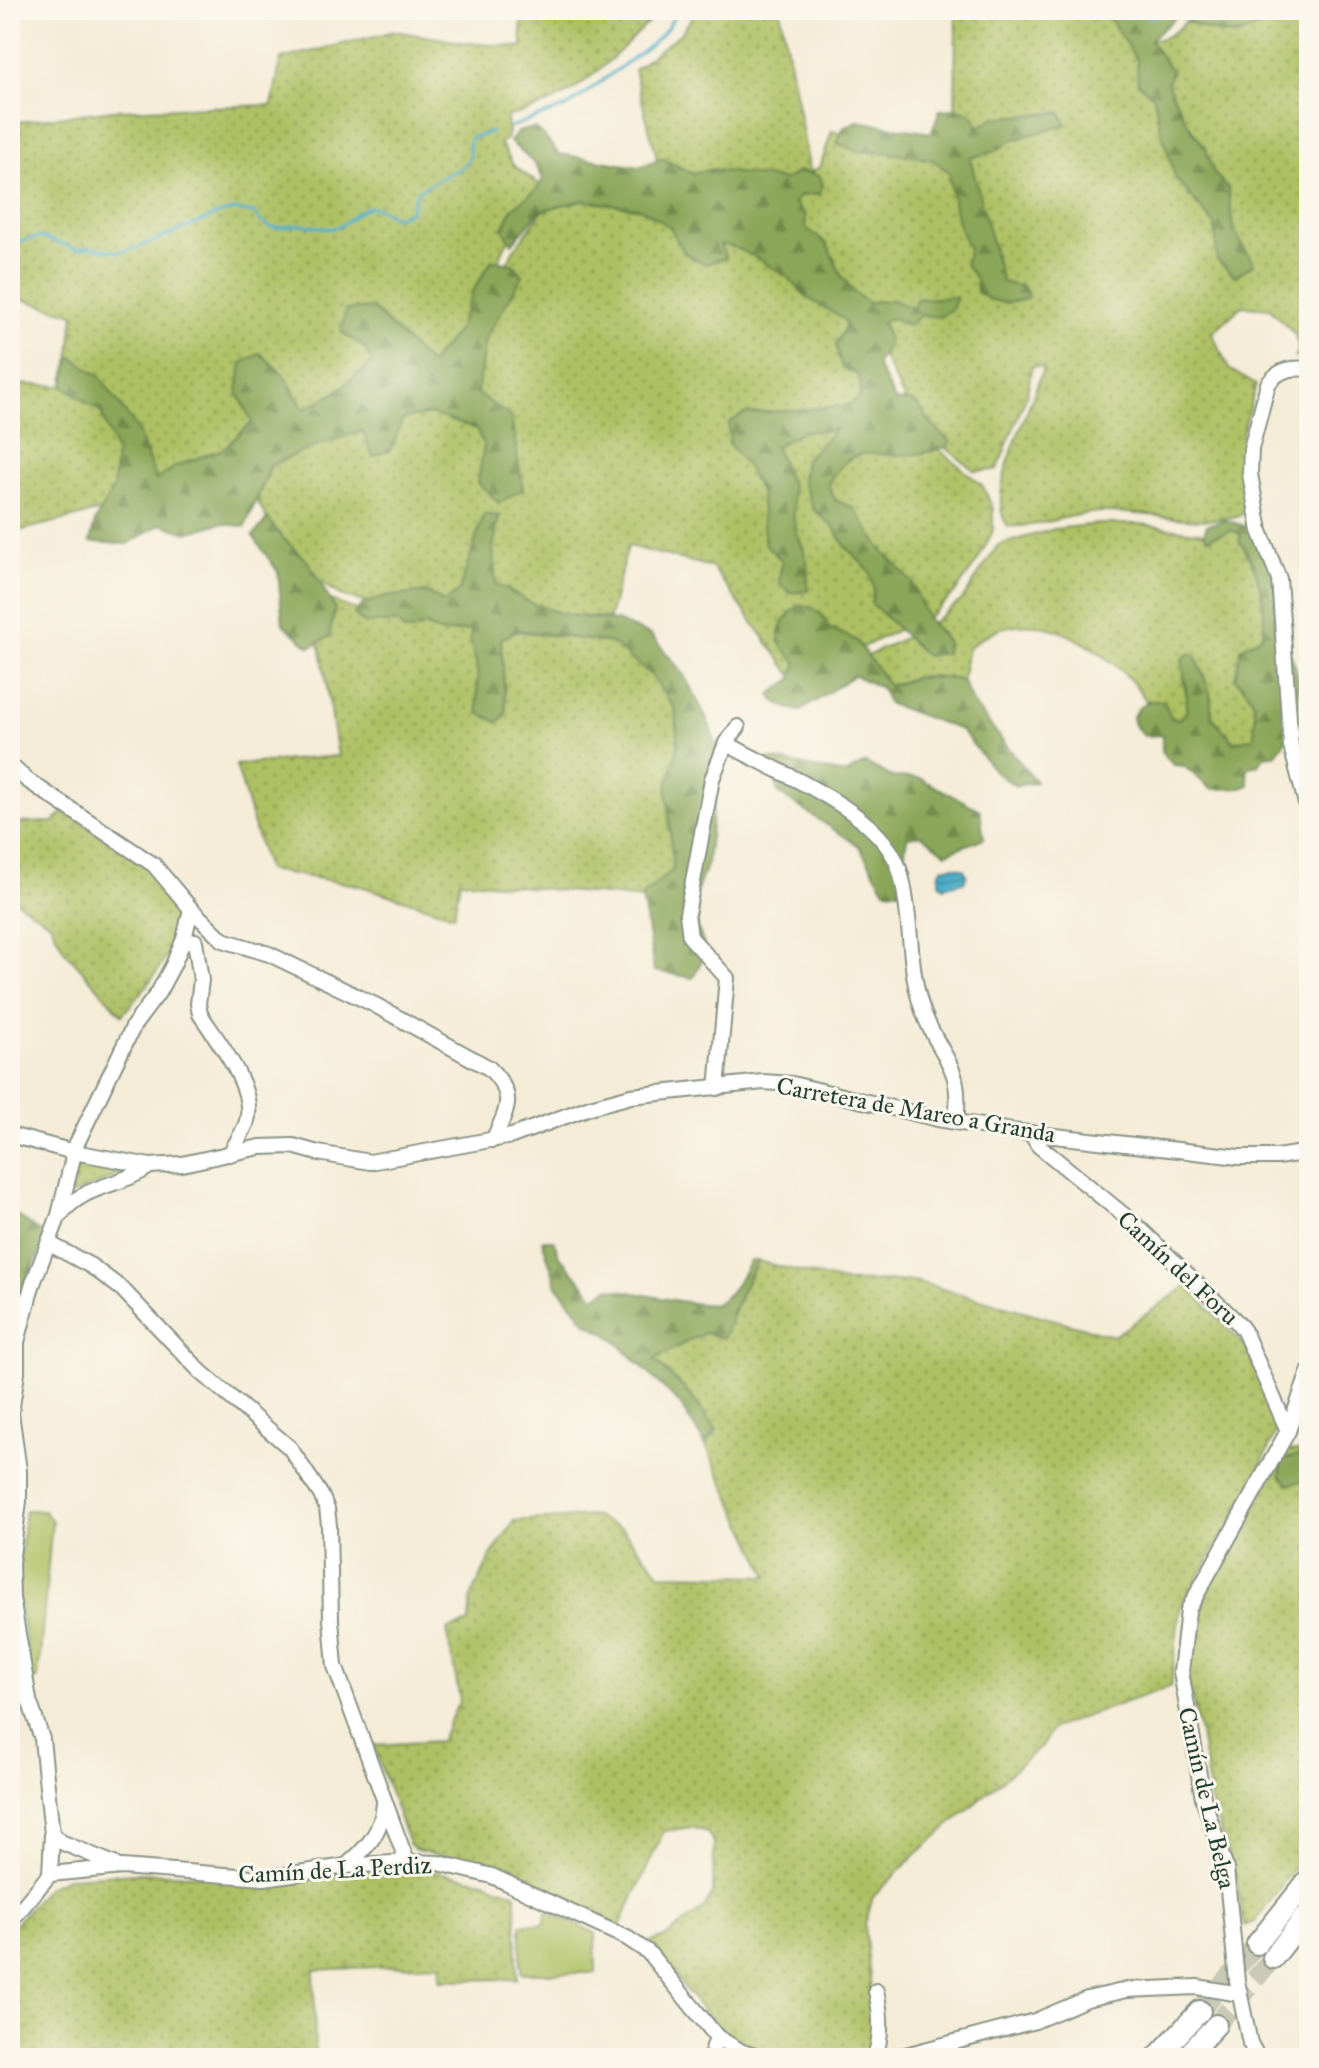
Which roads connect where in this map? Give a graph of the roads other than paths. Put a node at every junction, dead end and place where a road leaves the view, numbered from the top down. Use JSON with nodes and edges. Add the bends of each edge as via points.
{"nodes":[{"id":1,"x":1309,"y":369,"type":"edge"},
{"id":2,"x":738,"y":727,"type":"dead end"},
{"id":3,"x":726,"y":743,"type":"junction"},
{"id":4,"x":10,"y":765,"type":"edge"},
{"id":5,"x":1309,"y":815,"type":"edge"},
{"id":6,"x":191,"y":909,"type":"junction"},
{"id":7,"x":190,"y":940,"type":"junction"},
{"id":8,"x":232,"y":944,"type":"junction"},
{"id":9,"x":717,"y":1088,"type":"junction"},
{"id":10,"x":956,"y":1122,"type":"junction"},
{"id":11,"x":1031,"y":1133,"type":"junction"},
{"id":12,"x":10,"y":1135,"type":"edge"},
{"id":13,"x":493,"y":1140,"type":"junction"},
{"id":14,"x":74,"y":1152,"type":"junction"},
{"id":15,"x":1309,"y":1152,"type":"edge"},
{"id":16,"x":230,"y":1154,"type":"junction"},
{"id":17,"x":150,"y":1166,"type":"junction"},
{"id":18,"x":59,"y":1215,"type":"junction"},
{"id":19,"x":50,"y":1244,"type":"junction"},
{"id":20,"x":1309,"y":1372,"type":"edge"},
{"id":21,"x":1288,"y":1431,"type":"junction"},
{"id":22,"x":10,"y":1564,"type":"edge"},
{"id":23,"x":14,"y":1625,"type":"edge"},
{"id":24,"x":383,"y":1794,"type":"junction"},
{"id":25,"x":52,"y":1834,"type":"junction"},
{"id":26,"x":407,"y":1862,"type":"junction"},
{"id":27,"x":346,"y":1866,"type":"junction"},
{"id":28,"x":122,"y":1867,"type":"junction"},
{"id":29,"x":50,"y":1874,"type":"junction"},
{"id":30,"x":1309,"y":1879,"type":"edge"},
{"id":31,"x":1309,"y":1912,"type":"edge"},
{"id":32,"x":10,"y":1922,"type":"edge"},
{"id":33,"x":876,"y":1991,"type":"dead end"},
{"id":34,"x":1240,"y":1994,"type":"junction"},
{"id":35,"x":1200,"y":2011,"type":"tunnel mouth"},
{"id":36,"x":1216,"y":2025,"type":"tunnel mouth"},
{"id":37,"x":717,"y":2037,"type":"junction"},
{"id":38,"x":710,"y":2058,"type":"edge"},
{"id":39,"x":762,"y":2058,"type":"edge"},
{"id":40,"x":874,"y":2058,"type":"edge"},
{"id":41,"x":894,"y":2058,"type":"edge"},
{"id":42,"x":1156,"y":2058,"type":"edge"},
{"id":43,"x":1185,"y":2058,"type":"edge"},
{"id":44,"x":1258,"y":2058,"type":"edge"}],
"edges":[{"from":1,"to":5,"type":"street","via":[[1283,370],[1268,384],[1250,474],[1260,531],[1279,579],[1291,746]]},
{"from":2,"to":3,"type":"street"},
{"from":3,"to":9,"type":"street","via":[[712,779],[687,914],[690,937],[727,978]]},
{"from":3,"to":10,"type":"street","via":[[821,792],[859,818],[897,860],[924,1014],[958,1083]]},
{"from":4,"to":6,"type":"street","via":[[154,865]]},
{"from":6,"to":7,"type":"street"},
{"from":6,"to":8,"type":"street"},
{"from":7,"to":8,"type":"street"},
{"from":7,"to":14,"type":"street","via":[[134,1025]]},
{"from":7,"to":16,"type":"street","via":[[201,980],[200,1014],[240,1077],[248,1110]]},
{"from":8,"to":13,"type":"street","via":[[269,954],[375,1005],[489,1068],[509,1101]]},
{"from":9,"to":10,"type":"street","name":"Carretera de Mareo a Granda","via":[[792,1084]]},
{"from":9,"to":13,"type":"street","name":"Carretera de Mareo a Granda","via":[[631,1096]]},
{"from":10,"to":11,"type":"street","name":"Carretera de Mareo a Granda"},
{"from":11,"to":15,"type":"street","name":"Carretera de Mareo a Granda","via":[[1239,1157]]},
{"from":11,"to":21,"type":"street","name":"Camín del Foru","via":[[1038,1145],[1136,1225],[1238,1323]]},
{"from":12,"to":14,"type":"street","name":"Carretera de Mareo a Granda"},
{"from":13,"to":16,"type":"street","name":"Carretera de Mareo a Granda","via":[[370,1162],[293,1146]]},
{"from":14,"to":17,"type":"street","name":"Carretera de Mareo a Granda"},
{"from":14,"to":18,"type":"street"},
{"from":16,"to":17,"type":"street","name":"Carretera de Mareo a Granda"},
{"from":17,"to":18,"type":"street","via":[[80,1195]]},
{"from":18,"to":19,"type":"street"},
{"from":19,"to":22,"type":"street","via":[[17,1342],[11,1413],[19,1501]]},
{"from":19,"to":24,"type":"street","via":[[122,1289],[201,1372],[290,1448],[321,1495],[329,1525],[335,1666]]},
{"from":20,"to":21,"type":"street","name":"Camín de La Belga"},
{"from":21,"to":34,"type":"street","name":"Camín de La Belga","via":[[1188,1610],[1184,1634],[1182,1689],[1203,1798],[1228,1877]]},
{"from":22,"to":23,"type":"street"},
{"from":23,"to":25,"type":"street","via":[[42,1739]]},
{"from":24,"to":26,"type":"street"},
{"from":24,"to":27,"type":"street","via":[[375,1836]]},
{"from":25,"to":28,"type":"street"},
{"from":25,"to":29,"type":"street"},
{"from":26,"to":27,"type":"street","name":"Camín de La Perdiz"},
{"from":26,"to":37,"type":"street","name":"Camín de La Perdiz","via":[[439,1863],[492,1876],[627,1938],[648,1952]]},
{"from":27,"to":28,"type":"street","name":"Camín de La Perdiz","via":[[264,1878]]},
{"from":28,"to":29,"type":"street","name":"Camín de La Perdiz"},
{"from":29,"to":32,"type":"street"},
{"from":30,"to":31,"type":"highway","via":[[1265,1951]]},
{"from":33,"to":40,"type":"street","via":[[881,2013]]},
{"from":34,"to":41,"type":"street","via":[[1197,1987],[1127,1990]]},
{"from":34,"to":44,"type":"street","name":"Camín de La Belga"},
{"from":35,"to":42,"type":"highway"},
{"from":36,"to":43,"type":"highway"},
{"from":37,"to":38,"type":"street"},
{"from":37,"to":39,"type":"street","name":"Camín de La Perdiz"}]}
